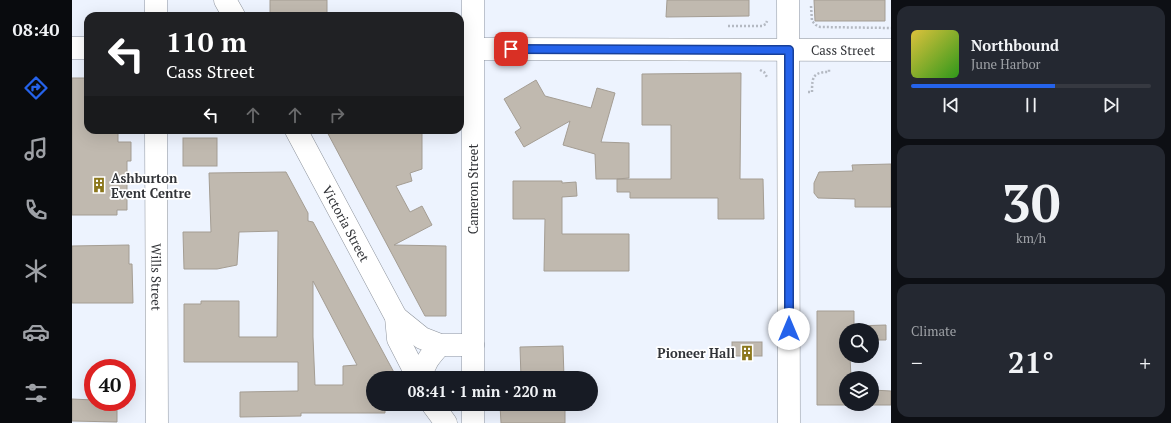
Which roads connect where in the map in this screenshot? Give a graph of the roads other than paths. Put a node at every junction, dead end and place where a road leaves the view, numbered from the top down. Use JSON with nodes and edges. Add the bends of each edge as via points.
{"nodes":[{"id":1,"x":156,"y":0,"type":"edge"},
{"id":2,"x":225,"y":0,"type":"edge"},
{"id":3,"x":473,"y":0,"type":"edge"},
{"id":4,"x":788,"y":0,"type":"edge"},
{"id":5,"x":156,"y":12,"type":"edge"},
{"id":6,"x":232,"y":12,"type":"edge"},
{"id":7,"x":72,"y":48,"type":"edge"},
{"id":8,"x":84,"y":48,"type":"edge"},
{"id":9,"x":466,"y":49,"type":"edge"},
{"id":10,"x":789,"y":50,"type":"junction"},
{"id":11,"x":891,"y":50,"type":"edge"},
{"id":12,"x":156,"y":134,"type":"edge"},
{"id":13,"x":298,"y":134,"type":"edge"},
{"id":14,"x":396,"y":317,"type":"junction"},
{"id":15,"x":440,"y":345,"type":"junction"},
{"id":16,"x":473,"y":345,"type":"junction"},
{"id":17,"x":415,"y":371,"type":"edge"},
{"id":18,"x":422,"y":371,"type":"edge"},
{"id":19,"x":473,"y":371,"type":"edge"},
{"id":20,"x":437,"y":411,"type":"edge"},
{"id":21,"x":473,"y":411,"type":"edge"},
{"id":22,"x":157,"y":423,"type":"edge"},
{"id":23,"x":446,"y":423,"type":"edge"},
{"id":24,"x":474,"y":423,"type":"edge"},
{"id":25,"x":789,"y":423,"type":"edge"}],
"edges":[{"from":1,"to":5,"type":"street"},
{"from":2,"to":6,"type":"street"},
{"from":3,"to":9,"type":"street","name":"Cameron Street"},
{"from":4,"to":10,"type":"street"},
{"from":7,"to":8,"type":"street"},
{"from":9,"to":10,"type":"street","name":"Cass Street"},
{"from":9,"to":16,"type":"street","name":"Cameron Street"},
{"from":10,"to":11,"type":"street","name":"Cass Street"},
{"from":10,"to":25,"type":"street"},
{"from":12,"to":22,"type":"street","name":"Wills Street"},
{"from":13,"to":14,"type":"street","name":"Victoria Street"},
{"from":14,"to":15,"type":"street","name":"Victoria Street","via":[[422,338]]},
{"from":14,"to":17,"type":"street","name":"Victoria Street","via":[[398,339]]},
{"from":15,"to":16,"type":"street","name":"Victoria Street"},
{"from":15,"to":18,"type":"street","name":"Victoria Street","via":[[428,358]]},
{"from":16,"to":19,"type":"street","name":"Cameron Street"},
{"from":20,"to":23,"type":"street"},
{"from":21,"to":24,"type":"street"}]}
